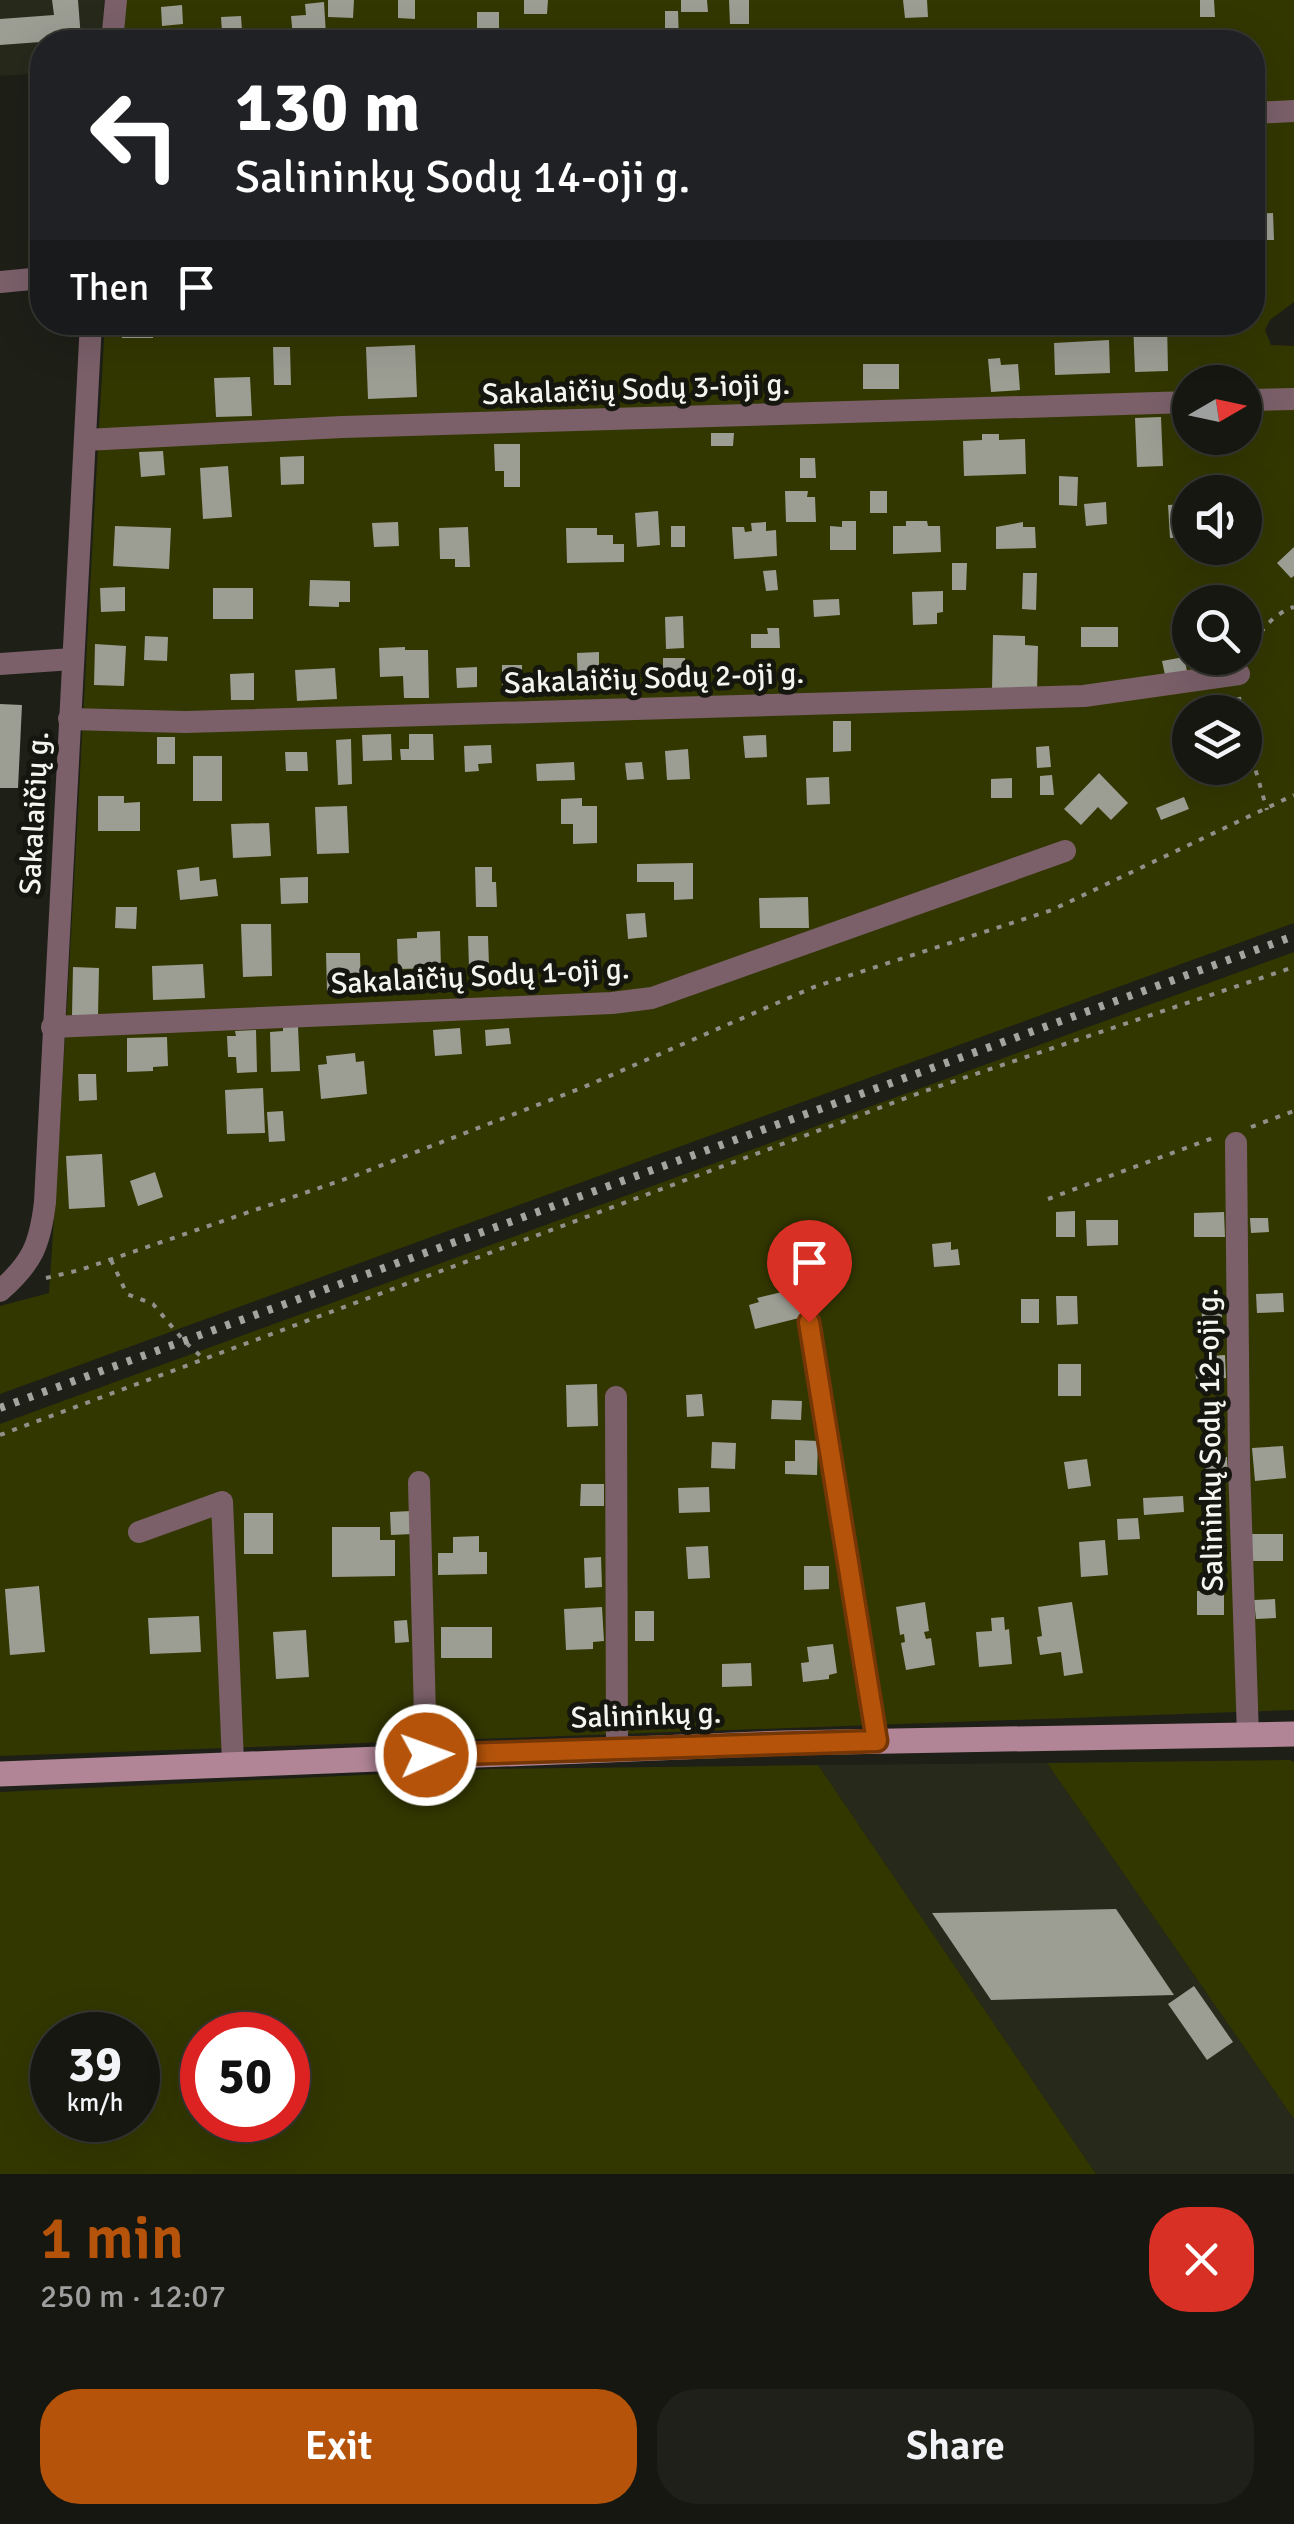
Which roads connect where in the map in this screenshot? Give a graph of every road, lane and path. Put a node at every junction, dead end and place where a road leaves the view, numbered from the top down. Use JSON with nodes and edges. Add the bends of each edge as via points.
{"nodes":[{"id":1,"x":116,"y":0,"type":"edge"},
{"id":2,"x":113,"y":30,"type":"edge"},
{"id":3,"x":1294,"y":111,"type":"edge"},
{"id":4,"x":1265,"y":112,"type":"edge"},
{"id":5,"x":30,"y":279,"type":"edge"},
{"id":6,"x":0,"y":282,"type":"edge"},
{"id":7,"x":90,"y":335,"type":"edge"},
{"id":8,"x":1294,"y":398,"type":"edge"},
{"id":9,"x":1262,"y":399,"type":"edge"},
{"id":10,"x":1172,"y":403,"type":"edge"},
{"id":11,"x":85,"y":440,"type":"junction"},
{"id":12,"x":1294,"y":608,"type":"edge"},
{"id":13,"x":1262,"y":631,"type":"edge"},
{"id":14,"x":72,"y":658,"type":"junction"},
{"id":15,"x":0,"y":664,"type":"edge"},
{"id":16,"x":1233,"y":675,"type":"edge"},
{"id":17,"x":68,"y":719,"type":"junction"},
{"id":18,"x":1260,"y":785,"type":"edge"},
{"id":19,"x":1294,"y":795,"type":"edge"},
{"id":20,"x":1267,"y":810,"type":"junction"},
{"id":21,"x":1065,"y":851,"type":"dead end"},
{"id":22,"x":1294,"y":967,"type":"edge"},
{"id":23,"x":52,"y":1027,"type":"junction"},
{"id":24,"x":1294,"y":1111,"type":"edge"},
{"id":25,"x":1236,"y":1143,"type":"junction"},
{"id":26,"x":1048,"y":1199,"type":"dead end"},
{"id":27,"x":111,"y":1260,"type":"junction"},
{"id":28,"x":23,"y":1271,"type":"junction"},
{"id":29,"x":0,"y":1291,"type":"edge"},
{"id":30,"x":809,"y":1322,"type":"dead end"},
{"id":31,"x":205,"y":1360,"type":"junction"},
{"id":32,"x":616,"y":1396,"type":"dead end"},
{"id":33,"x":0,"y":1435,"type":"edge"},
{"id":34,"x":419,"y":1482,"type":"dead end"},
{"id":35,"x":139,"y":1532,"type":"dead end"},
{"id":36,"x":1294,"y":1734,"type":"edge"},
{"id":37,"x":1248,"y":1735,"type":"junction"},
{"id":38,"x":877,"y":1741,"type":"junction"},
{"id":39,"x":618,"y":1748,"type":"junction"},
{"id":40,"x":426,"y":1755,"type":"junction"},
{"id":41,"x":233,"y":1762,"type":"junction"},
{"id":42,"x":0,"y":1774,"type":"edge"}],
"edges":[{"from":1,"to":2,"type":"street"},
{"from":3,"to":4,"type":"street"},
{"from":5,"to":6,"type":"street"},
{"from":7,"to":11,"type":"street","name":"Sakalaičių g."},
{"from":8,"to":9,"type":"street"},
{"from":10,"to":11,"type":"street","name":"Sakalaičių Sodų 3-ioji g."},
{"from":11,"to":14,"type":"street","name":"Sakalaičių g."},
{"from":12,"to":13,"type":"path","via":[[1279,612]]},
{"from":14,"to":15,"type":"street"},
{"from":14,"to":17,"type":"street","name":"Sakalaičių g."},
{"from":16,"to":17,"type":"street","name":"Sakalaičių Sodų 2-oji g.","via":[[1084,696],[186,722]]},
{"from":17,"to":23,"type":"street","name":"Sakalaičių g."},
{"from":18,"to":20,"type":"path"},
{"from":19,"to":20,"type":"path"},
{"from":20,"to":27,"type":"path","via":[[1052,910],[814,987],[584,1087]]},
{"from":21,"to":23,"type":"street","name":"Sakalaičių Sodų 1-oji g.","via":[[652,998]]},
{"from":22,"to":31,"type":"path","via":[[925,1091]]},
{"from":23,"to":28,"type":"street","name":"Sakalaičių g.","via":[[42,1228]]},
{"from":24,"to":25,"type":"path","via":[[1240,1130]]},
{"from":25,"to":26,"type":"path","via":[[1215,1138]]},
{"from":25,"to":37,"type":"street","name":"Salininkų Sodų 12-oji g."},
{"from":27,"to":28,"type":"path","via":[[56,1277],[32,1278]]},
{"from":27,"to":31,"type":"path","via":[[128,1294],[153,1304]]},
{"from":28,"to":29,"type":"street","name":"Sakalaičių g."},
{"from":30,"to":38,"type":"street"},
{"from":31,"to":33,"type":"path"},
{"from":32,"to":39,"type":"street"},
{"from":34,"to":40,"type":"street"},
{"from":35,"to":41,"type":"street","via":[[222,1502]]},
{"from":36,"to":37,"type":"main road","name":"Salininkų g."},
{"from":37,"to":38,"type":"main road","name":"Salininkų g."},
{"from":38,"to":39,"type":"main road","name":"Salininkų g."},
{"from":39,"to":40,"type":"main road","name":"Salininkų g."},
{"from":40,"to":41,"type":"main road","name":"Salininkų g."},
{"from":41,"to":42,"type":"main road","name":"Salininkų g."}]}
